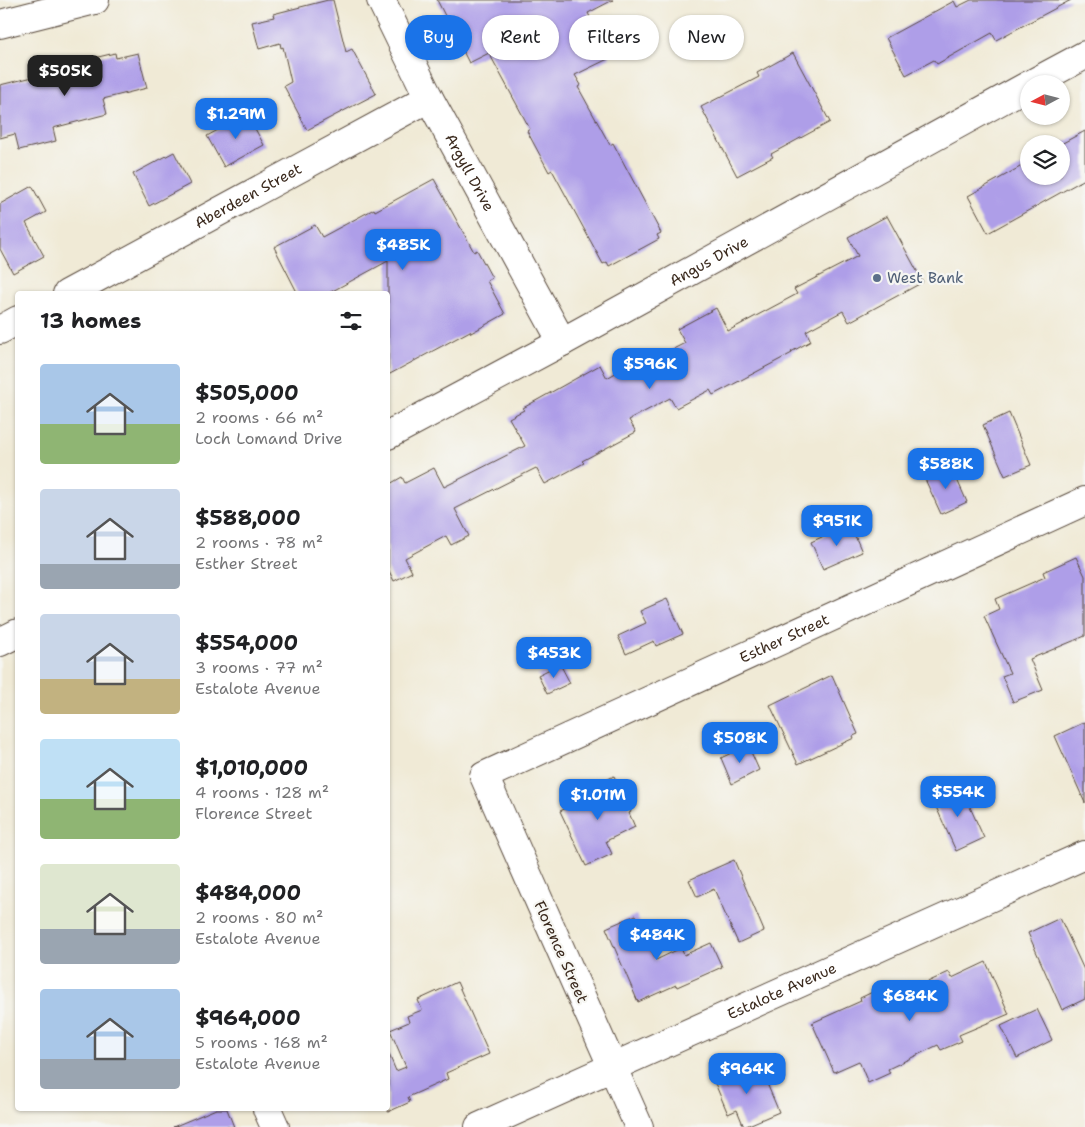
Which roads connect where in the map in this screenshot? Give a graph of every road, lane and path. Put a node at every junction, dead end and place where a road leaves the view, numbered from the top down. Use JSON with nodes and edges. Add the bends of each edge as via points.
{"nodes":[{"id":1,"x":95,"y":0,"type":"edge"},
{"id":2,"x":381,"y":0,"type":"edge"},
{"id":3,"x":0,"y":24,"type":"edge"},
{"id":4,"x":1085,"y":55,"type":"edge"},
{"id":5,"x":1047,"y":75,"type":"edge"},
{"id":6,"x":1020,"y":90,"type":"edge"},
{"id":7,"x":429,"y":98,"type":"junction"},
{"id":8,"x":73,"y":291,"type":"edge"},
{"id":9,"x":15,"y":322,"type":"edge"},
{"id":10,"x":0,"y":330,"type":"edge"},
{"id":11,"x":562,"y":342,"type":"junction"},
{"id":12,"x":390,"y":434,"type":"edge"},
{"id":13,"x":1085,"y":501,"type":"edge"},
{"id":14,"x":15,"y":634,"type":"edge"},
{"id":15,"x":0,"y":642,"type":"edge"},
{"id":16,"x":484,"y":776,"type":"joint"},
{"id":17,"x":1085,"y":855,"type":"edge"},
{"id":18,"x":612,"y":1067,"type":"junction"},
{"id":19,"x":268,"y":1111,"type":"edge"},
{"id":20,"x":275,"y":1127,"type":"edge"},
{"id":21,"x":479,"y":1127,"type":"edge"},
{"id":22,"x":639,"y":1127,"type":"edge"}],
"edges":[{"from":1,"to":3,"type":"street"},
{"from":2,"to":7,"type":"street","name":"Argyll Drive"},
{"from":4,"to":5,"type":"street","name":"Angus Drive"},
{"from":6,"to":11,"type":"street","name":"Angus Drive"},
{"from":7,"to":8,"type":"street","name":"Aberdeen Street"},
{"from":7,"to":11,"type":"street","name":"Argyll Drive"},
{"from":9,"to":10,"type":"street"},
{"from":11,"to":12,"type":"street","name":"Angus Drive"},
{"from":13,"to":16,"type":"street","name":"Esther Street"},
{"from":14,"to":15,"type":"street"},
{"from":16,"to":18,"type":"street","name":"Florence Street"},
{"from":17,"to":18,"type":"street","name":"Estalote Avenue"},
{"from":18,"to":21,"type":"street","name":"Estalote Avenue"},
{"from":18,"to":22,"type":"street","name":"Florence Street"},
{"from":19,"to":20,"type":"street"}]}
